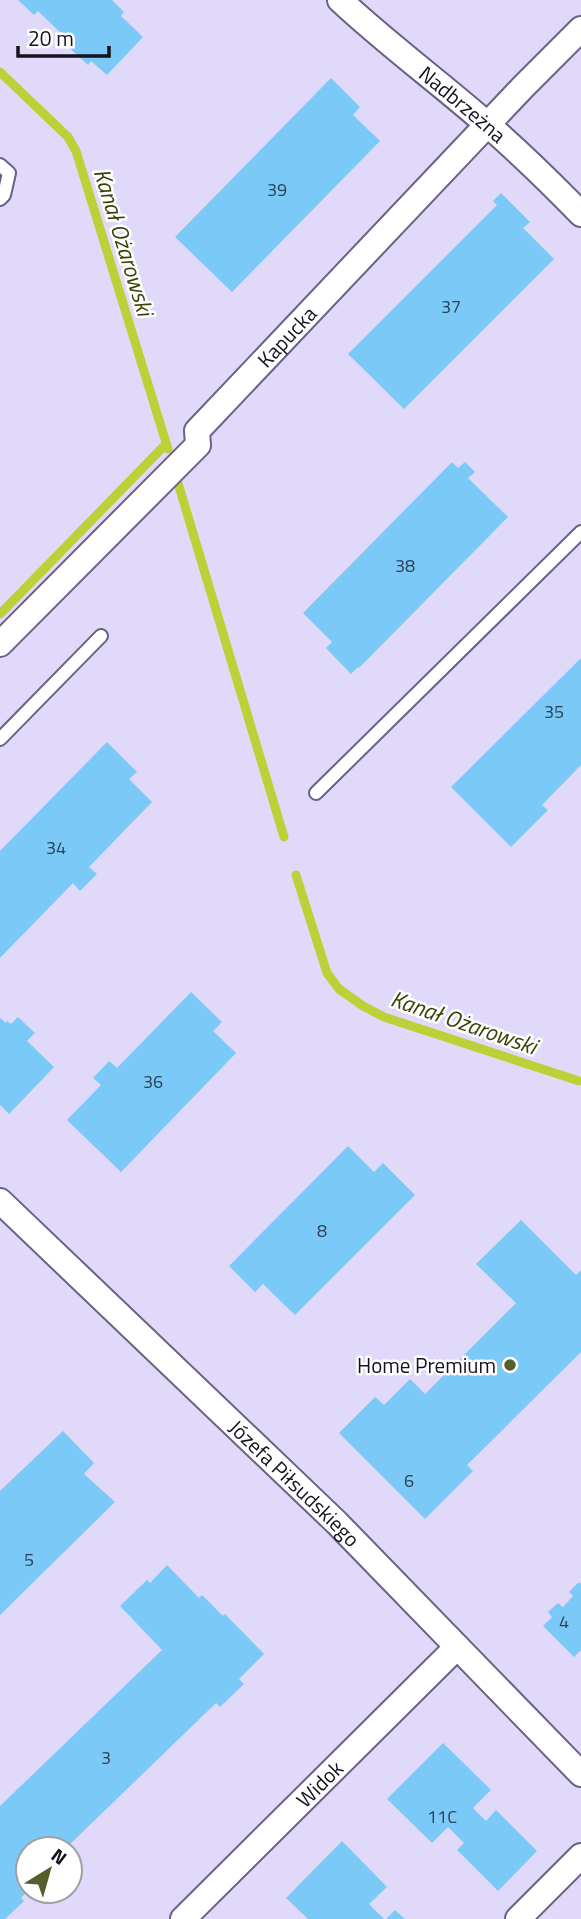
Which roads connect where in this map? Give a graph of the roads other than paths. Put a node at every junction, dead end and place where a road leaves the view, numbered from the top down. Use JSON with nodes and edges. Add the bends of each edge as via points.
{"nodes":[{"id":1,"x":340,"y":0,"type":"edge"},
{"id":2,"x":581,"y":29,"type":"edge"},
{"id":3,"x":488,"y":124,"type":"junction"},
{"id":4,"x":0,"y":165,"type":"edge"},
{"id":5,"x":0,"y":199,"type":"edge"},
{"id":6,"x":581,"y":214,"type":"edge"},
{"id":7,"x":581,"y":532,"type":"edge"},
{"id":8,"x":101,"y":636,"type":"dead end"},
{"id":9,"x":0,"y":644,"type":"edge"},
{"id":10,"x":0,"y":739,"type":"edge"},
{"id":11,"x":316,"y":793,"type":"dead end"},
{"id":12,"x":0,"y":1201,"type":"edge"},
{"id":13,"x":457,"y":1647,"type":"junction"},
{"id":14,"x":581,"y":1774,"type":"edge"},
{"id":15,"x":581,"y":1856,"type":"edge"},
{"id":16,"x":183,"y":1919,"type":"edge"},
{"id":17,"x":518,"y":1919,"type":"edge"}],
"edges":[{"from":1,"to":3,"type":"street","name":"Nadbrzeżna"},
{"from":2,"to":3,"type":"street","name":"Kapucka"},
{"from":3,"to":6,"type":"street","name":"Nadbrzeżna"},
{"from":3,"to":9,"type":"street","name":"Kapucka","via":[[197,431],[198,445]]},
{"from":4,"to":5,"type":"lane","via":[[9,173]]},
{"from":7,"to":11,"type":"lane"},
{"from":8,"to":10,"type":"lane"},
{"from":12,"to":13,"type":"street","name":"Józefa Piłsudskiego","via":[[337,1522]]},
{"from":13,"to":14,"type":"street","name":"Józefa Piłsudskiego"},
{"from":13,"to":16,"type":"street","name":"Widok"},
{"from":15,"to":17,"type":"street"}]}
